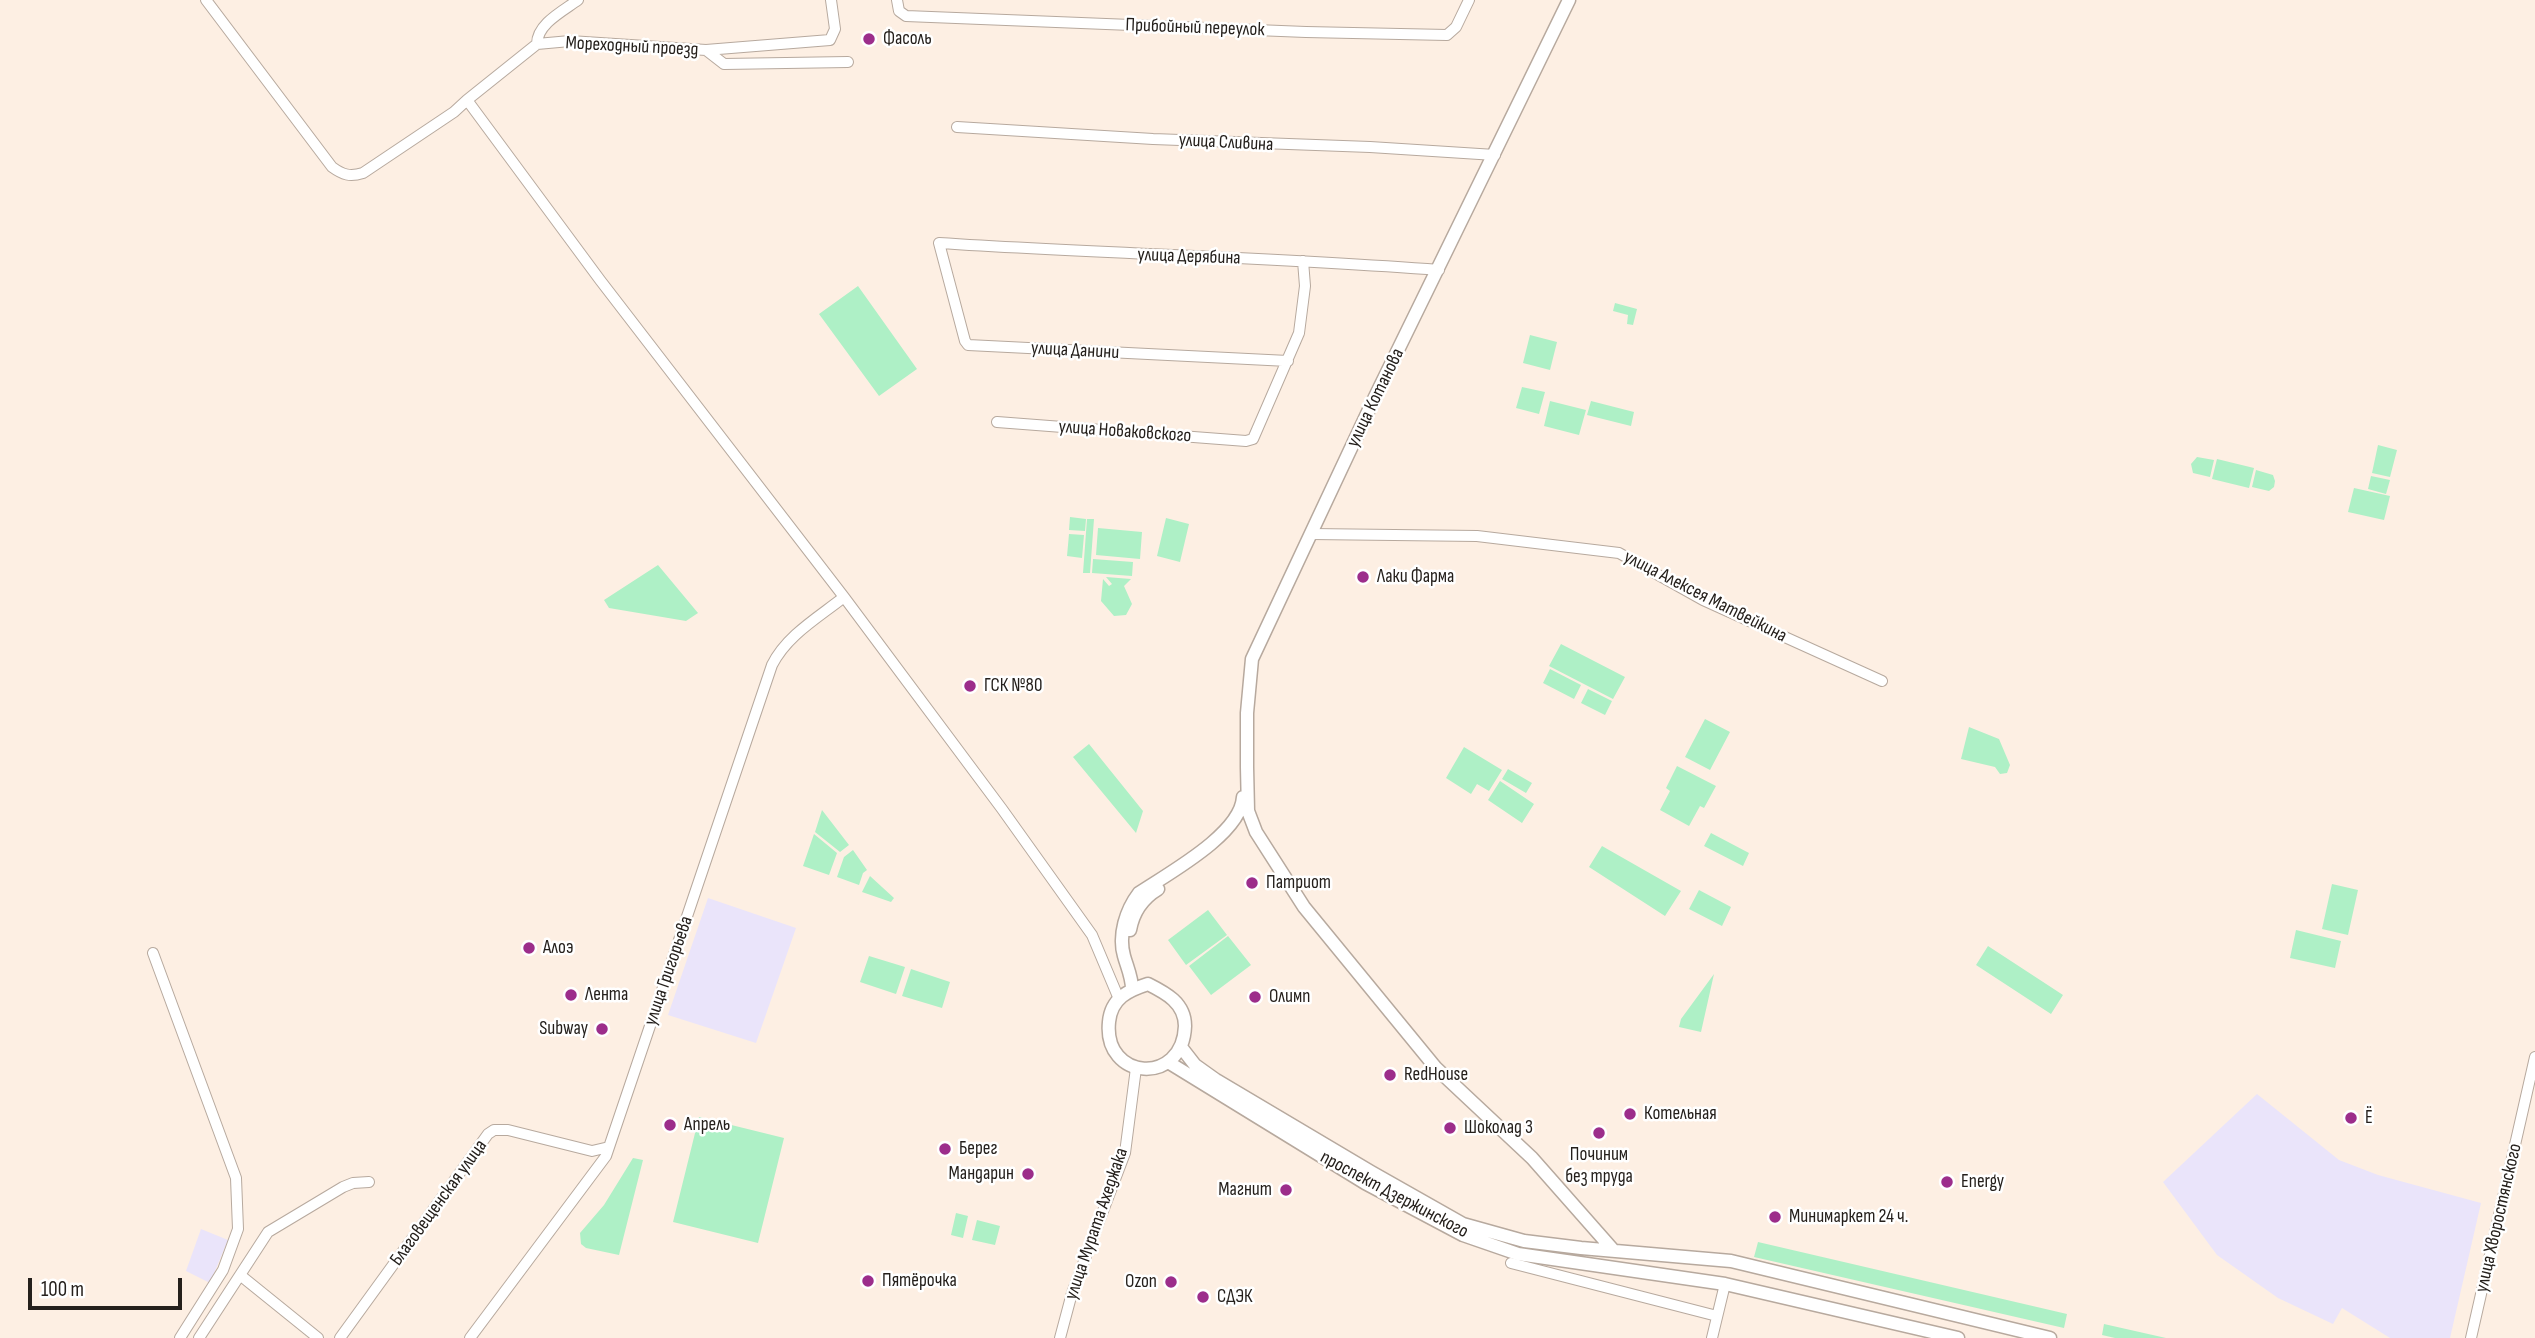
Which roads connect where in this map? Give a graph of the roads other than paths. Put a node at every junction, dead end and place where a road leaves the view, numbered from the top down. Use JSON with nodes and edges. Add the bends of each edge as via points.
{"nodes":[{"id":1,"x":206,"y":0,"type":"edge"},
{"id":2,"x":578,"y":0,"type":"edge"},
{"id":3,"x":831,"y":0,"type":"edge"},
{"id":4,"x":897,"y":0,"type":"edge"},
{"id":5,"x":1469,"y":0,"type":"edge"},
{"id":6,"x":1569,"y":0,"type":"edge"},
{"id":7,"x":536,"y":45,"type":"junction"},
{"id":8,"x":706,"y":50,"type":"junction"},
{"id":9,"x":848,"y":62,"type":"dead end"},
{"id":10,"x":467,"y":100,"type":"junction"},
{"id":11,"x":957,"y":127,"type":"dead end"},
{"id":12,"x":1495,"y":155,"type":"junction"},
{"id":13,"x":939,"y":243,"type":"joint"},
{"id":14,"x":1304,"y":261,"type":"junction"},
{"id":15,"x":1439,"y":270,"type":"junction"},
{"id":16,"x":1288,"y":361,"type":"junction"},
{"id":17,"x":997,"y":422,"type":"dead end"},
{"id":18,"x":1311,"y":534,"type":"junction"},
{"id":19,"x":844,"y":597,"type":"junction"},
{"id":20,"x":1882,"y":681,"type":"dead end"},
{"id":21,"x":1247,"y":713,"type":"junction"},
{"id":22,"x":1248,"y":811,"type":"junction"},
{"id":23,"x":1240,"y":825,"type":"junction"},
{"id":24,"x":1256,"y":832,"type":"junction"},
{"id":25,"x":1122,"y":943,"type":"junction"},
{"id":26,"x":1099,"y":949,"type":"junction"},
{"id":27,"x":153,"y":953,"type":"dead end"},
{"id":28,"x":1148,"y":984,"type":"junction"},
{"id":29,"x":1132,"y":989,"type":"junction"},
{"id":30,"x":1119,"y":999,"type":"junction"},
{"id":31,"x":1181,"y":1047,"type":"junction"},
{"id":32,"x":2535,"y":1057,"type":"edge"},
{"id":33,"x":1168,"y":1062,"type":"junction"},
{"id":34,"x":1136,"y":1068,"type":"junction"},
{"id":35,"x":610,"y":1147,"type":"junction"},
{"id":36,"x":369,"y":1182,"type":"dead end"},
{"id":37,"x":1596,"y":1232,"type":"junction"},
{"id":38,"x":1595,"y":1249,"type":"junction"},
{"id":39,"x":1614,"y":1251,"type":"junction"},
{"id":40,"x":1731,"y":1261,"type":"junction"},
{"id":41,"x":1511,"y":1263,"type":"dead end"},
{"id":42,"x":240,"y":1275,"type":"junction"},
{"id":43,"x":1725,"y":1284,"type":"junction"},
{"id":44,"x":1717,"y":1316,"type":"junction"},
{"id":45,"x":180,"y":1338,"type":"edge"},
{"id":46,"x":200,"y":1338,"type":"edge"},
{"id":47,"x":318,"y":1338,"type":"edge"},
{"id":48,"x":340,"y":1338,"type":"edge"},
{"id":49,"x":470,"y":1338,"type":"edge"},
{"id":50,"x":1060,"y":1338,"type":"edge"},
{"id":51,"x":1712,"y":1338,"type":"edge"},
{"id":52,"x":1958,"y":1338,"type":"edge"},
{"id":53,"x":2050,"y":1338,"type":"edge"},
{"id":54,"x":2471,"y":1338,"type":"edge"}],
"edges":[{"from":1,"to":10,"type":"street","via":[[341,174],[363,173]]},
{"from":2,"to":7,"type":"street","via":[[544,26]]},
{"from":3,"to":8,"type":"street","via":[[835,29],[830,40]]},
{"from":4,"to":5,"type":"street","name":"Прибойный переулок","via":[[902,15],[1447,35]]},
{"from":6,"to":12,"type":"street","name":"улица Котанова"},
{"from":7,"to":8,"type":"street","name":"Мореходный проезд","via":[[570,41]]},
{"from":7,"to":10,"type":"street"},
{"from":8,"to":9,"type":"street","name":"Мореходный проезд","via":[[724,64]]},
{"from":10,"to":19,"type":"street"},
{"from":11,"to":12,"type":"street","name":"улица Сливина"},
{"from":12,"to":15,"type":"street","name":"улица Котанова"},
{"from":13,"to":14,"type":"street","name":"улица Дерябина"},
{"from":13,"to":16,"type":"street","name":"улица Данини","via":[[968,345]]},
{"from":14,"to":15,"type":"street","name":"улица Дерябина"},
{"from":14,"to":16,"type":"street","via":[[1298,333]]},
{"from":15,"to":18,"type":"street","name":"улица Котанова"},
{"from":16,"to":17,"type":"street","name":"улица Новаковского","via":[[1253,439],[1247,441]]},
{"from":18,"to":20,"type":"street","name":"улица Алексея Матвейкина","via":[[1477,536],[1619,553],[1712,604]]},
{"from":18,"to":21,"type":"street","name":"улица Котанова","via":[[1252,659]]},
{"from":19,"to":26,"type":"street","via":[[1002,809]]},
{"from":19,"to":35,"type":"street","name":"улица Григорьева","via":[[792,638],[772,665]]},
{"from":21,"to":22,"type":"street","name":"улица Котанова"},
{"from":21,"to":25,"type":"street","via":[[1242,810],[1213,841],[1139,893],[1127,913]]},
{"from":22,"to":23,"type":"street"},
{"from":22,"to":24,"type":"street"},
{"from":23,"to":24,"type":"street"},
{"from":23,"to":28,"type":"street","via":[[1139,906],[1127,944]]},
{"from":24,"to":37,"type":"street","via":[[1304,907],[1436,1068],[1532,1158]]},
{"from":25,"to":26,"type":"street"},
{"from":25,"to":29,"type":"street"},
{"from":26,"to":30,"type":"street"},
{"from":27,"to":45,"type":"street","via":[[236,1178],[237,1230],[223,1270]]},
{"from":28,"to":29,"type":"street"},
{"from":28,"to":31,"type":"street","via":[[1182,1009]]},
{"from":29,"to":30,"type":"street"},
{"from":30,"to":34,"type":"street","via":[[1110,1014],[1110,1042],[1119,1058]]},
{"from":31,"to":33,"type":"street"},
{"from":31,"to":38,"type":"street","name":"проспект Дзержинского","via":[[1216,1080],[1463,1224],[1524,1241]]},
{"from":32,"to":54,"type":"street","name":"улица Хворостянского"},
{"from":33,"to":34,"type":"street"},
{"from":33,"to":43,"type":"street","name":"проспект Дзержинского","via":[[1365,1183],[1463,1235],[1518,1254]]},
{"from":34,"to":50,"type":"street","name":"улица Мурата Ахеджака","via":[[1125,1153],[1072,1293]]},
{"from":35,"to":48,"type":"street","name":"Благовещенская улица","via":[[592,1151],[508,1130],[488,1134]]},
{"from":35,"to":49,"type":"street","name":"улица Григорьева"},
{"from":36,"to":42,"type":"street","via":[[343,1187],[278,1224],[259,1243]]},
{"from":37,"to":38,"type":"street","via":[[1600,1244]]},
{"from":37,"to":39,"type":"street"},
{"from":38,"to":39,"type":"street","name":"проспект Дзержинского"},
{"from":39,"to":40,"type":"street","name":"проспект Дзержинского"},
{"from":40,"to":43,"type":"street"},
{"from":40,"to":53,"type":"street","name":"проспект Дзержинского"},
{"from":41,"to":44,"type":"street"},
{"from":42,"to":46,"type":"street"},
{"from":42,"to":47,"type":"street"},
{"from":43,"to":44,"type":"street"},
{"from":43,"to":52,"type":"street","name":"проспект Дзержинского"},
{"from":44,"to":51,"type":"street"}]}
